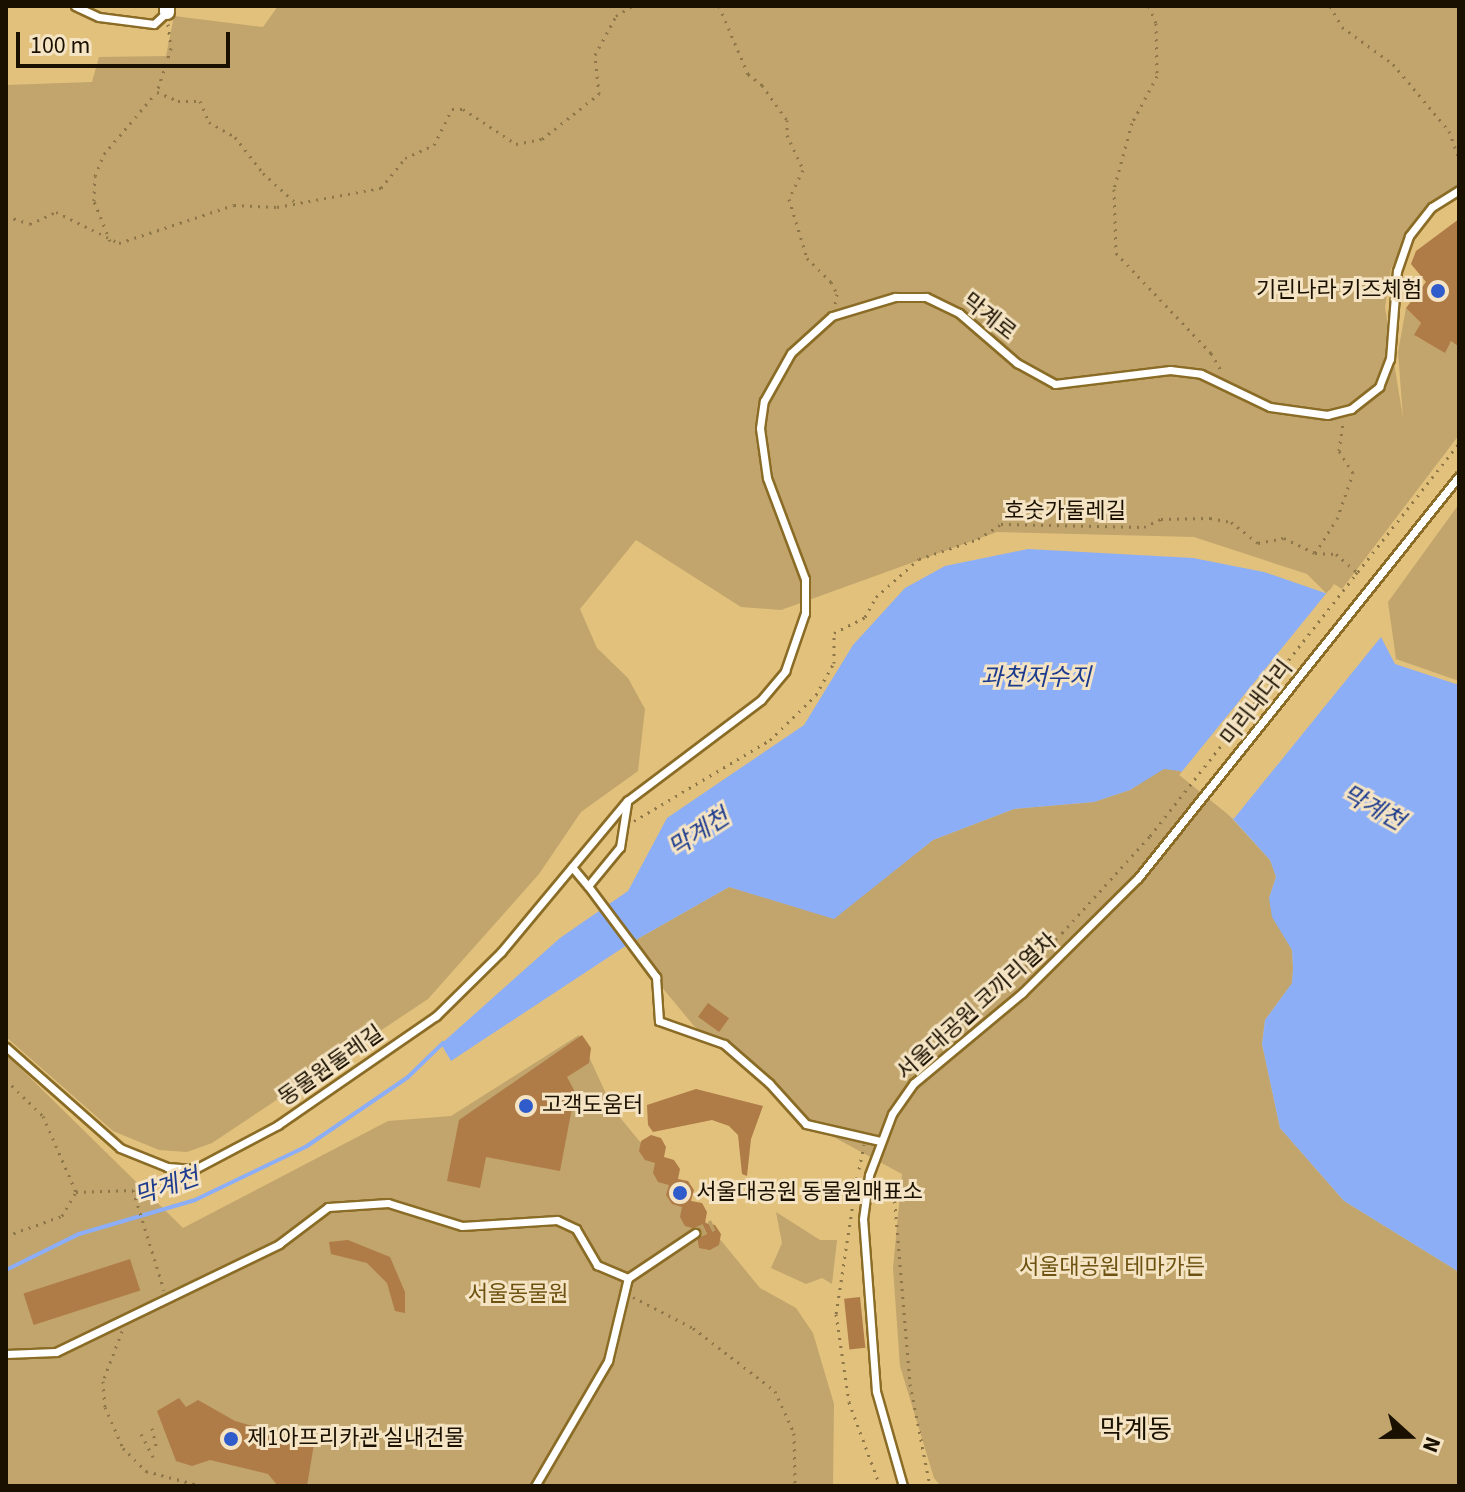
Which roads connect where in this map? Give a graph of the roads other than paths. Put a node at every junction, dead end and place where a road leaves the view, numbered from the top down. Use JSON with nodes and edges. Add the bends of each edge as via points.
{"nodes":[{"id":1,"x":75,"y":6,"type":"edge"},
{"id":2,"x":167,"y":9,"type":"edge"},
{"id":3,"x":1459,"y":190,"type":"edge"},
{"id":4,"x":1459,"y":476,"type":"edge"},
{"id":5,"x":627,"y":801,"type":"junction"},
{"id":6,"x":1184,"y":825,"type":"joint"},
{"id":7,"x":572,"y":867,"type":"junction"},
{"id":8,"x":588,"y":886,"type":"junction"},
{"id":9,"x":6,"y":1047,"type":"edge"},
{"id":10,"x":880,"y":1141,"type":"junction"},
{"id":11,"x":695,"y":1233,"type":"tunnel mouth"},
{"id":12,"x":628,"y":1278,"type":"junction"},
{"id":13,"x":6,"y":1354,"type":"edge"},
{"id":14,"x":535,"y":1486,"type":"edge"},
{"id":15,"x":903,"y":1486,"type":"edge"}],
"edges":[{"from":1,"to":2,"type":"lane","via":[[99,17],[154,24]]},
{"from":3,"to":5,"type":"lane","name":"막계로","via":[[1432,207],[1409,236],[1397,271],[1385,375],[1379,387],[1352,408],[1327,415],[1270,407],[1201,374],[1170,370],[1055,384],[1017,363],[959,313],[926,297],[895,297],[832,316],[791,353],[764,401],[760,428],[767,478],[805,579],[805,613],[795,651],[761,700]]},
{"from":4,"to":6,"type":"lane","name":"미리내다리"},
{"from":5,"to":7,"type":"lane","name":"동물원둘레길"},
{"from":5,"to":8,"type":"lane","via":[[620,847]]},
{"from":6,"to":10,"type":"lane","name":"서울대공원 코끼리열차","via":[[1044,972],[914,1083]]},
{"from":7,"to":8,"type":"lane"},
{"from":7,"to":9,"type":"lane","name":"동물원둘레길","via":[[501,952],[436,1016],[278,1125],[195,1169],[167,1167],[120,1148]]},
{"from":8,"to":10,"type":"lane","via":[[656,977],[659,1021],[724,1044],[806,1124]]},
{"from":10,"to":15,"type":"lane","name":"서울대공원 코끼리열차","via":[[863,1219],[871,1358],[886,1435]]},
{"from":11,"to":12,"type":"lane"},
{"from":12,"to":13,"type":"lane","via":[[597,1265],[576,1229],[557,1220],[462,1226],[388,1203],[328,1207],[279,1244],[56,1352]]},
{"from":12,"to":14,"type":"lane","via":[[608,1361]]}]}
